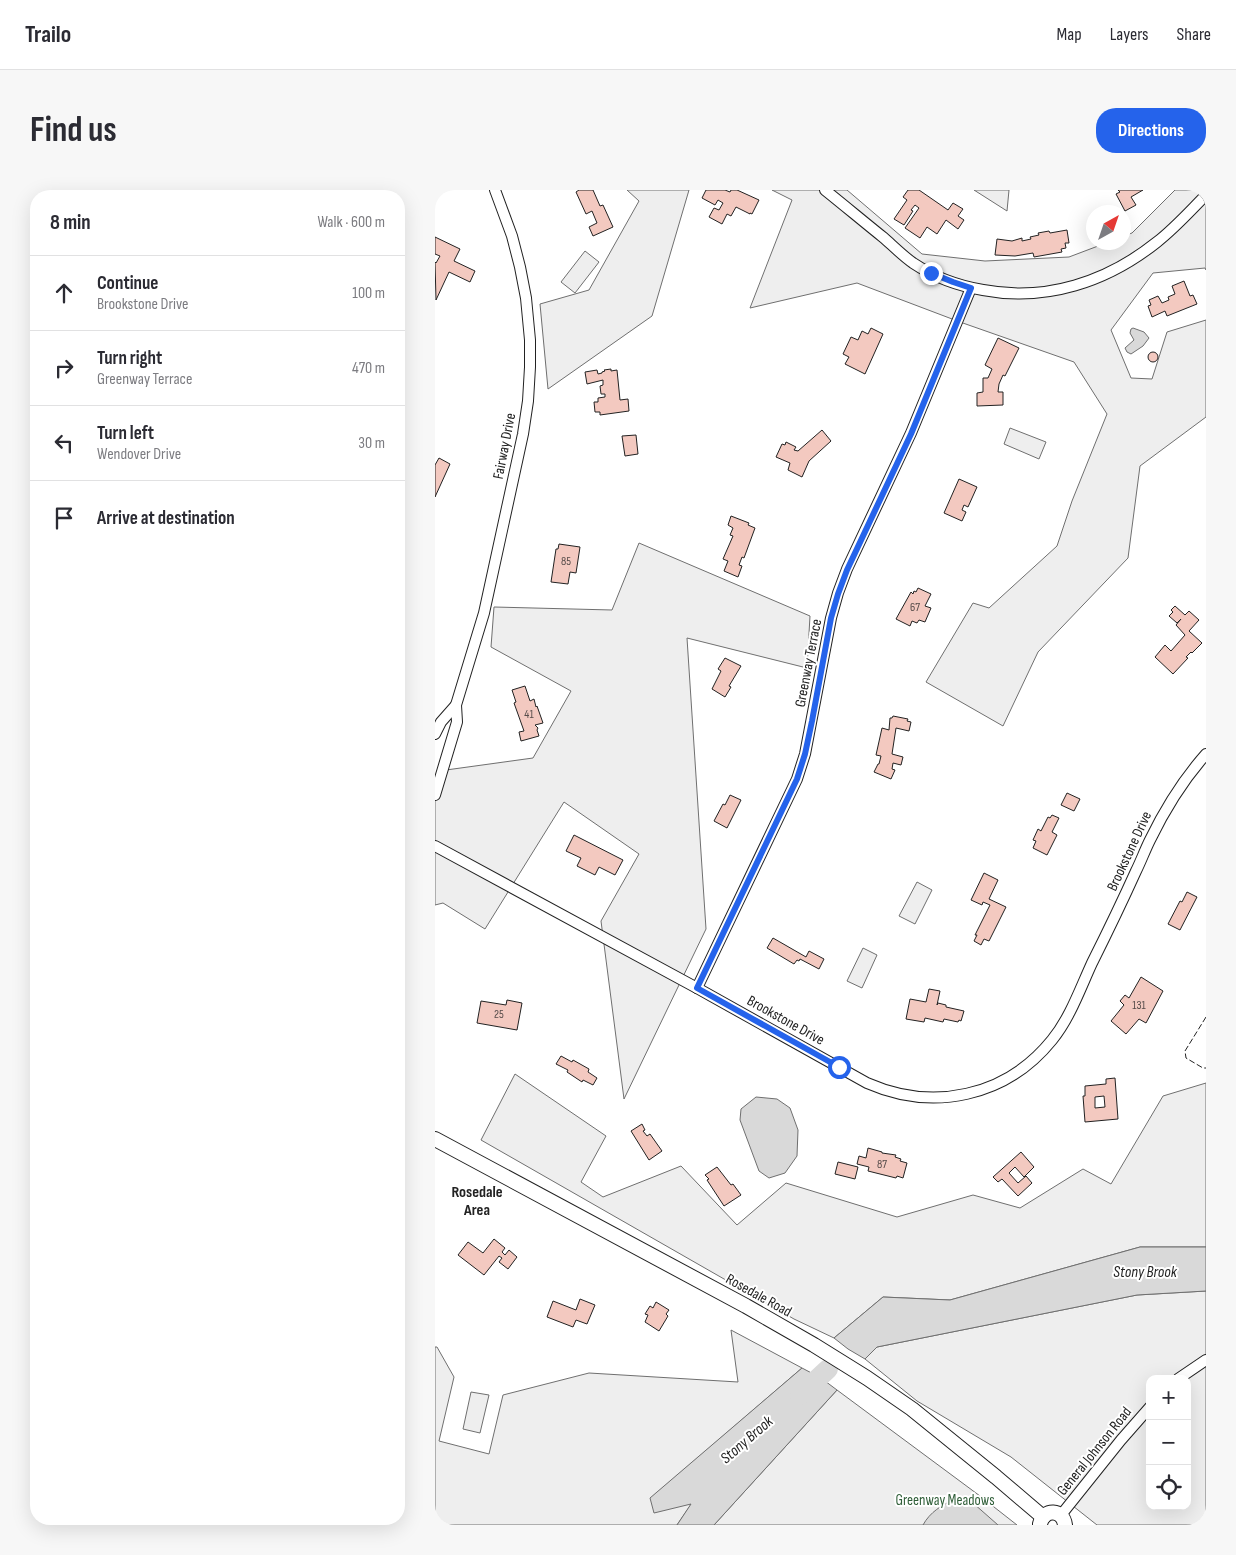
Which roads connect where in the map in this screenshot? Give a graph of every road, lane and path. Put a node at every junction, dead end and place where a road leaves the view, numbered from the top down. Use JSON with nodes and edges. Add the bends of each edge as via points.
{"nodes":[{"id":1,"x":495,"y":190,"type":"edge"},
{"id":2,"x":825,"y":190,"type":"edge"},
{"id":3,"x":1206,"y":195,"type":"edge"},
{"id":4,"x":971,"y":288,"type":"junction"},
{"id":5,"x":456,"y":705,"type":"junction"},
{"id":6,"x":435,"y":734,"type":"edge"},
{"id":7,"x":1206,"y":754,"type":"edge"},
{"id":8,"x":435,"y":795,"type":"edge"},
{"id":9,"x":435,"y":846,"type":"edge"},
{"id":10,"x":697,"y":988,"type":"junction"},
{"id":11,"x":435,"y":1139,"type":"edge"},
{"id":12,"x":1206,"y":1360,"type":"edge"},
{"id":13,"x":1184,"y":1375,"type":"edge"},
{"id":14,"x":1146,"y":1412,"type":"edge"},
{"id":15,"x":1063,"y":1520,"type":"edge"},
{"id":16,"x":1041,"y":1521,"type":"edge"}],
"edges":[{"from":1,"to":5,"type":"street","name":"Fairway Drive","via":[[512,236],[526,298],[530,340],[528,401],[484,613]]},
{"from":2,"to":4,"type":"street","via":[[913,262],[931,273]]},
{"from":3,"to":4,"type":"street","via":[[1176,226],[1131,261],[1089,282],[1041,293],[997,293]]},
{"from":4,"to":10,"type":"street","name":"Greenway Terrace","via":[[911,434],[838,594],[797,779]]},
{"from":5,"to":6,"type":"street","name":"Fairway Drive"},
{"from":5,"to":8,"type":"street","name":"Fairway Drive","via":[[457,722]]},
{"from":7,"to":10,"type":"street","name":"Brookstone Drive","via":[[1164,813],[1063,1024],[1038,1055],[1007,1079],[987,1088],[949,1097],[928,1098],[884,1090]]},
{"from":9,"to":10,"type":"street","name":"Brookstone Drive"},
{"from":11,"to":16,"type":"street","name":"Rosedale Road","via":[[746,1306],[867,1378],[949,1438]]},
{"from":12,"to":13,"type":"street"},
{"from":14,"to":15,"type":"street","name":"General Johnson Road"},
{"from":15,"to":16,"type":"street","name":"Rosedale Road","via":[[1049,1512]]}]}
